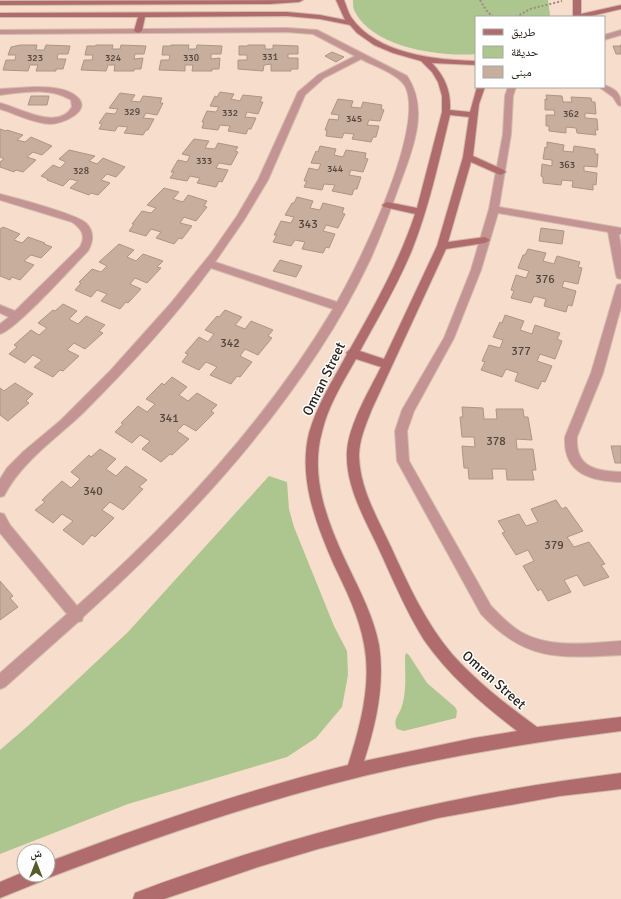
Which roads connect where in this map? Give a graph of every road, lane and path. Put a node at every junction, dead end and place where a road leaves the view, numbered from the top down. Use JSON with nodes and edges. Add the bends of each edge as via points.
{"nodes":[{"id":1,"x":299,"y":0,"type":"edge"},
{"id":2,"x":340,"y":0,"type":"edge"},
{"id":3,"x":480,"y":0,"type":"edge"},
{"id":4,"x":577,"y":0,"type":"edge"},
{"id":5,"x":128,"y":1,"type":"edge"},
{"id":6,"x":568,"y":1,"type":"edge"},
{"id":7,"x":0,"y":3,"type":"edge"},
{"id":8,"x":621,"y":7,"type":"edge"},
{"id":9,"x":0,"y":15,"type":"edge"},
{"id":10,"x":142,"y":15,"type":"junction"},
{"id":11,"x":492,"y":16,"type":"edge"},
{"id":12,"x":518,"y":16,"type":"edge"},
{"id":13,"x":577,"y":16,"type":"edge"},
{"id":14,"x":581,"y":16,"type":"edge"},
{"id":15,"x":351,"y":23,"type":"junction"},
{"id":16,"x":138,"y":31,"type":"junction"},
{"id":17,"x":0,"y":32,"type":"edge"},
{"id":18,"x":621,"y":32,"type":"edge"},
{"id":19,"x":605,"y":38,"type":"edge"},
{"id":20,"x":361,"y":56,"type":"junction"},
{"id":21,"x":424,"y":59,"type":"junction"},
{"id":22,"x":475,"y":63,"type":"edge"},
{"id":23,"x":481,"y":88,"type":"edge"},
{"id":24,"x":512,"y":88,"type":"edge"},
{"id":25,"x":605,"y":88,"type":"edge"},
{"id":26,"x":0,"y":92,"type":"edge"},
{"id":27,"x":621,"y":103,"type":"edge"},
{"id":28,"x":0,"y":106,"type":"edge"},
{"id":29,"x":446,"y":112,"type":"junction"},
{"id":30,"x":474,"y":115,"type":"junction"},
{"id":31,"x":468,"y":157,"type":"junction"},
{"id":32,"x":501,"y":172,"type":"junction"},
{"id":33,"x":0,"y":198,"type":"edge"},
{"id":34,"x":387,"y":205,"type":"junction"},
{"id":35,"x":494,"y":209,"type":"junction"},
{"id":36,"x":420,"y":212,"type":"junction"},
{"id":37,"x":617,"y":231,"type":"edge"},
{"id":38,"x":485,"y":240,"type":"junction"},
{"id":39,"x":442,"y":246,"type":"junction"},
{"id":40,"x":209,"y":264,"type":"junction"},
{"id":41,"x":621,"y":275,"type":"edge"},
{"id":42,"x":621,"y":288,"type":"edge"},
{"id":43,"x":340,"y":307,"type":"junction"},
{"id":44,"x":0,"y":309,"type":"edge"},
{"id":45,"x":17,"y":316,"type":"junction"},
{"id":46,"x":0,"y":330,"type":"edge"},
{"id":47,"x":352,"y":353,"type":"junction"},
{"id":48,"x":386,"y":364,"type":"junction"},
{"id":49,"x":621,"y":477,"type":"edge"},
{"id":50,"x":0,"y":492,"type":"edge"},
{"id":51,"x":0,"y":518,"type":"edge"},
{"id":52,"x":77,"y":616,"type":"junction"},
{"id":53,"x":621,"y":648,"type":"edge"},
{"id":54,"x":0,"y":682,"type":"edge"},
{"id":55,"x":621,"y":724,"type":"edge"},
{"id":56,"x":535,"y":735,"type":"junction"},
{"id":57,"x":354,"y":771,"type":"junction"},
{"id":58,"x":621,"y":781,"type":"edge"},
{"id":59,"x":56,"y":867,"type":"edge"},
{"id":60,"x":17,"y":883,"type":"edge"},
{"id":61,"x":0,"y":890,"type":"edge"},
{"id":62,"x":141,"y":899,"type":"edge"}],
"edges":[{"from":1,"to":5,"type":"street"},
{"from":2,"to":15,"type":"street","via":[[343,11]]},
{"from":3,"to":11,"type":"path"},
{"from":4,"to":13,"type":"street"},
{"from":5,"to":7,"type":"street"},
{"from":6,"to":12,"type":"path","via":[[542,5]]},
{"from":8,"to":14,"type":"street"},
{"from":9,"to":10,"type":"street"},
{"from":10,"to":15,"type":"street","via":[[287,14]]},
{"from":10,"to":16,"type":"street"},
{"from":15,"to":21,"type":"street","via":[[380,45]]},
{"from":16,"to":17,"type":"street"},
{"from":16,"to":20,"type":"street","via":[[314,32]]},
{"from":18,"to":19,"type":"street"},
{"from":20,"to":34,"type":"street","via":[[404,78],[413,92],[414,114],[411,132],[405,158]]},
{"from":20,"to":40,"type":"street","via":[[319,78],[301,94],[262,180],[237,224]]},
{"from":21,"to":22,"type":"street"},
{"from":21,"to":29,"type":"street","name":"Omran Street","via":[[443,84],[446,93]]},
{"from":23,"to":30,"type":"street","name":"Omran Street"},
{"from":24,"to":32,"type":"street"},
{"from":25,"to":27,"type":"street","via":[[616,95]]},
{"from":26,"to":28,"type":"street","via":[[61,92],[74,99],[76,110],[71,116],[58,121]]},
{"from":29,"to":30,"type":"street"},
{"from":29,"to":36,"type":"street","name":"Omran Street"},
{"from":30,"to":31,"type":"street","name":"Omran Street"},
{"from":31,"to":32,"type":"street"},
{"from":31,"to":39,"type":"street","name":"Omran Street"},
{"from":32,"to":35,"type":"street"},
{"from":33,"to":45,"type":"street","via":[[75,220],[87,229],[89,235],[84,249]]},
{"from":34,"to":36,"type":"street"},
{"from":34,"to":43,"type":"street","via":[[365,260]]},
{"from":35,"to":37,"type":"street"},
{"from":35,"to":38,"type":"street"},
{"from":36,"to":47,"type":"street","name":"Omran Street","via":[[398,271]]},
{"from":37,"to":41,"type":"street"},
{"from":38,"to":39,"type":"street"},
{"from":38,"to":53,"type":"street","via":[[449,338],[408,410],[401,431],[403,461],[486,610],[498,623],[517,637],[536,646],[576,650]]},
{"from":39,"to":48,"type":"street","name":"Omran Street"},
{"from":40,"to":43,"type":"street"},
{"from":40,"to":50,"type":"street","via":[[118,370],[65,424],[16,466],[4,481]]},
{"from":42,"to":49,"type":"street","via":[[599,366],[569,445],[571,454],[584,469],[605,477]]},
{"from":43,"to":52,"type":"street","via":[[306,361],[264,419],[210,484],[147,550]]},
{"from":44,"to":45,"type":"street"},
{"from":45,"to":46,"type":"street"},
{"from":47,"to":48,"type":"street"},
{"from":47,"to":57,"type":"street","name":"Omran Street","via":[[319,421],[312,452],[313,485],[321,518],[367,627],[373,660],[373,695],[367,731]]},
{"from":48,"to":56,"type":"street","name":"Omran Street","via":[[359,427],[352,455],[366,508],[416,612],[436,646],[463,677]]},
{"from":51,"to":52,"type":"street","via":[[5,529]]},
{"from":52,"to":54,"type":"street"},
{"from":55,"to":56,"type":"street"},
{"from":56,"to":57,"type":"street","via":[[423,755]]},
{"from":57,"to":59,"type":"street","via":[[194,817]]},
{"from":58,"to":62,"type":"street","via":[[519,795],[374,826],[293,847]]},
{"from":60,"to":61,"type":"street"}]}
